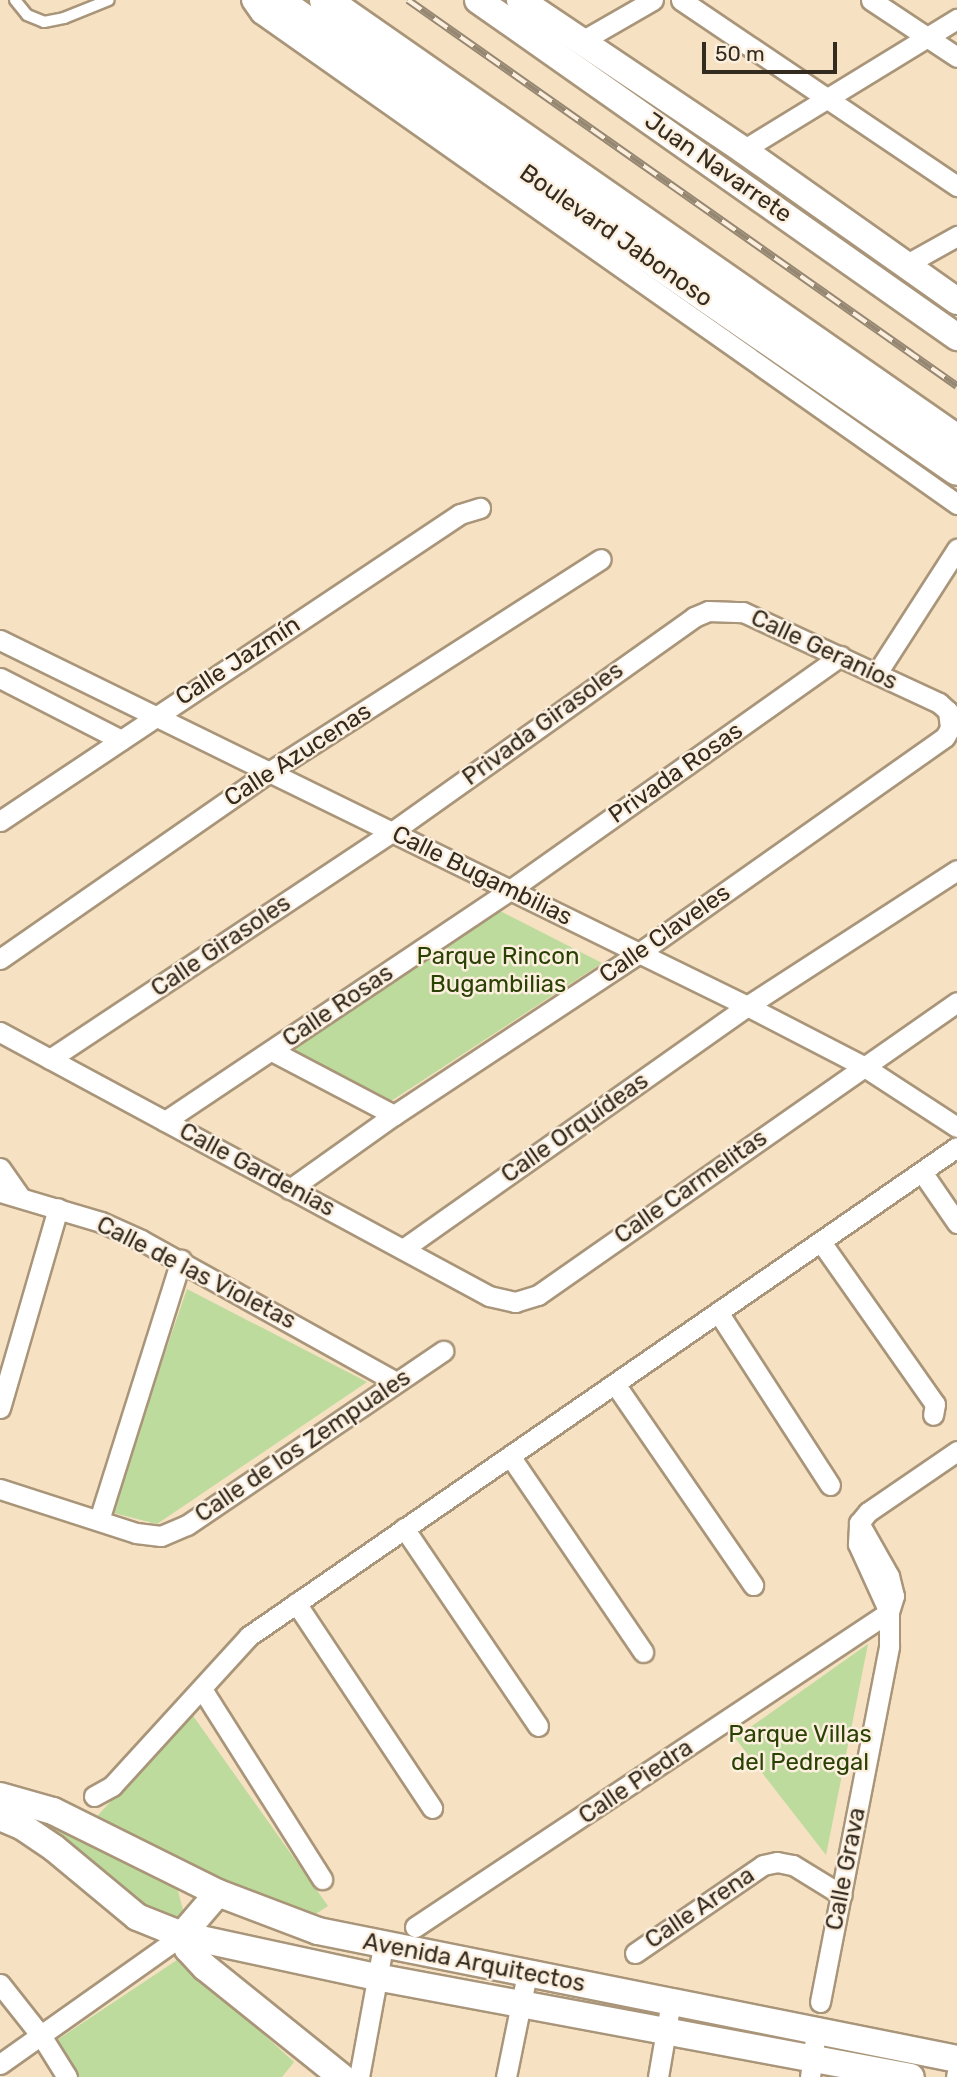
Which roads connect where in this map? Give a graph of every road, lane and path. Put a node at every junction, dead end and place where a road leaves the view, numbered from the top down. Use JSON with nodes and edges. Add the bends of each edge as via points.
{"nodes":[{"id":1,"x":15,"y":0,"type":"edge"},
{"id":2,"x":251,"y":0,"type":"edge"},
{"id":3,"x":276,"y":0,"type":"edge"},
{"id":4,"x":325,"y":0,"type":"edge"},
{"id":5,"x":478,"y":0,"type":"edge"},
{"id":6,"x":520,"y":0,"type":"edge"},
{"id":7,"x":653,"y":0,"type":"edge"},
{"id":8,"x":681,"y":0,"type":"edge"},
{"id":9,"x":871,"y":0,"type":"edge"},
{"id":10,"x":101,"y":1,"type":"edge"},
{"id":11,"x":957,"y":19,"type":"edge"},
{"id":12,"x":928,"y":37,"type":"junction"},
{"id":13,"x":580,"y":42,"type":"junction"},
{"id":14,"x":957,"y":57,"type":"edge"},
{"id":15,"x":827,"y":97,"type":"junction"},
{"id":16,"x":743,"y":150,"type":"junction"},
{"id":17,"x":957,"y":186,"type":"edge"},
{"id":18,"x":957,"y":236,"type":"edge"},
{"id":19,"x":905,"y":265,"type":"junction"},
{"id":20,"x":957,"y":301,"type":"edge"},
{"id":21,"x":700,"y":308,"type":"junction"},
{"id":22,"x":957,"y":337,"type":"edge"},
{"id":23,"x":957,"y":440,"type":"edge"},
{"id":24,"x":920,"y":461,"type":"junction"},
{"id":25,"x":957,"y":470,"type":"edge"},
{"id":26,"x":957,"y":504,"type":"edge"},
{"id":27,"x":480,"y":508,"type":"dead end"},
{"id":28,"x":957,"y":549,"type":"edge"},
{"id":29,"x":601,"y":559,"type":"dead end"},
{"id":30,"x":694,"y":617,"type":"joint"},
{"id":31,"x":0,"y":640,"type":"edge"},
{"id":32,"x":841,"y":656,"type":"junction"},
{"id":33,"x":877,"y":673,"type":"junction"},
{"id":34,"x":0,"y":678,"type":"edge"},
{"id":35,"x":948,"y":711,"type":"joint"},
{"id":36,"x":155,"y":716,"type":"junction"},
{"id":37,"x":121,"y":740,"type":"junction"},
{"id":38,"x":269,"y":772,"type":"junction"},
{"id":39,"x":0,"y":821,"type":"edge"},
{"id":40,"x":392,"y":832,"type":"junction"},
{"id":41,"x":957,"y":870,"type":"edge"},
{"id":42,"x":510,"y":890,"type":"junction"},
{"id":43,"x":639,"y":953,"type":"junction"},
{"id":44,"x":0,"y":959,"type":"edge"},
{"id":45,"x":957,"y":1002,"type":"edge"},
{"id":46,"x":747,"y":1006,"type":"junction"},
{"id":47,"x":0,"y":1032,"type":"edge"},
{"id":48,"x":272,"y":1051,"type":"junction"},
{"id":49,"x":50,"y":1059,"type":"junction"},
{"id":50,"x":863,"y":1066,"type":"junction"},
{"id":51,"x":394,"y":1115,"type":"junction"},
{"id":52,"x":166,"y":1121,"type":"junction"},
{"id":53,"x":957,"y":1126,"type":"edge"},
{"id":54,"x":957,"y":1147,"type":"edge"},
{"id":55,"x":929,"y":1166,"type":"junction"},
{"id":56,"x":0,"y":1168,"type":"edge"},
{"id":57,"x":290,"y":1188,"type":"junction"},
{"id":58,"x":0,"y":1192,"type":"edge"},
{"id":59,"x":20,"y":1197,"type":"junction"},
{"id":60,"x":58,"y":1208,"type":"junction"},
{"id":61,"x":957,"y":1223,"type":"edge"},
{"id":62,"x":821,"y":1242,"type":"junction"},
{"id":63,"x":403,"y":1249,"type":"junction"},
{"id":64,"x":181,"y":1260,"type":"junction"},
{"id":65,"x":515,"y":1302,"type":"joint"},
{"id":66,"x":718,"y":1312,"type":"junction"},
{"id":67,"x":443,"y":1351,"type":"dead end"},
{"id":68,"x":396,"y":1382,"type":"junction"},
{"id":69,"x":615,"y":1384,"type":"junction"},
{"id":70,"x":0,"y":1408,"type":"edge"},
{"id":71,"x":933,"y":1415,"type":"dead end"},
{"id":72,"x":957,"y":1451,"type":"edge"},
{"id":73,"x":510,"y":1456,"type":"junction"},
{"id":74,"x":830,"y":1485,"type":"dead end"},
{"id":75,"x":0,"y":1489,"type":"edge"},
{"id":76,"x":99,"y":1520,"type":"junction"},
{"id":77,"x":404,"y":1528,"type":"junction"},
{"id":78,"x":753,"y":1585,"type":"dead end"},
{"id":79,"x":296,"y":1603,"type":"junction"},
{"id":80,"x":889,"y":1612,"type":"junction"},
{"id":81,"x":643,"y":1652,"type":"dead end"},
{"id":82,"x":202,"y":1689,"type":"junction"},
{"id":83,"x":538,"y":1726,"type":"dead end"},
{"id":84,"x":94,"y":1796,"type":"dead end"},
{"id":85,"x":4,"y":1808,"type":"edge"},
{"id":86,"x":432,"y":1808,"type":"dead end"},
{"id":87,"x":322,"y":1879,"type":"dead end"},
{"id":88,"x":218,"y":1892,"type":"junction"},
{"id":89,"x":842,"y":1895,"type":"junction"},
{"id":90,"x":415,"y":1927,"type":"dead end"},
{"id":91,"x":182,"y":1935,"type":"junction"},
{"id":92,"x":383,"y":1946,"type":"junction"},
{"id":93,"x":635,"y":1953,"type":"dead end"},
{"id":94,"x":527,"y":1974,"type":"junction"},
{"id":95,"x":376,"y":1977,"type":"junction"},
{"id":96,"x":0,"y":1984,"type":"edge"},
{"id":97,"x":671,"y":2001,"type":"junction"},
{"id":98,"x":820,"y":2002,"type":"dead end"},
{"id":99,"x":520,"y":2004,"type":"junction"},
{"id":100,"x":666,"y":2030,"type":"junction"},
{"id":101,"x":816,"y":2031,"type":"junction"},
{"id":102,"x":42,"y":2037,"type":"junction"},
{"id":103,"x":957,"y":2059,"type":"edge"},
{"id":104,"x":0,"y":2064,"type":"edge"},
{"id":105,"x":812,"y":2068,"type":"edge"},
{"id":106,"x":67,"y":2077,"type":"edge"},
{"id":107,"x":342,"y":2077,"type":"edge"},
{"id":108,"x":359,"y":2077,"type":"edge"},
{"id":109,"x":506,"y":2077,"type":"edge"},
{"id":110,"x":658,"y":2077,"type":"edge"},
{"id":111,"x":911,"y":2077,"type":"edge"}],
"edges":[{"from":1,"to":10,"type":"lane","via":[[27,15],[44,22]]},
{"from":2,"to":21,"type":"street","via":[[260,13]]},
{"from":3,"to":21,"type":"main road","name":"Boulevard Jabonoso"},
{"from":4,"to":23,"type":"main road","name":"Boulevard Jabonoso"},
{"from":5,"to":22,"type":"street","name":"Juan Navarrete"},
{"from":6,"to":13,"type":"street","name":"Juan Navarrete"},
{"from":7,"to":13,"type":"street"},
{"from":8,"to":15,"type":"street"},
{"from":9,"to":12,"type":"street"},
{"from":11,"to":12,"type":"street"},
{"from":12,"to":14,"type":"street"},
{"from":12,"to":15,"type":"street"},
{"from":13,"to":16,"type":"street","name":"Juan Navarrete"},
{"from":15,"to":16,"type":"street"},
{"from":15,"to":17,"type":"street"},
{"from":16,"to":19,"type":"street","name":"Juan Navarrete"},
{"from":18,"to":19,"type":"street"},
{"from":19,"to":20,"type":"street","name":"Juan Navarrete"},
{"from":21,"to":24,"type":"main road","name":"Boulevard Jabonoso"},
{"from":24,"to":25,"type":"main road","name":"Boulevard Jabonoso"},
{"from":24,"to":26,"type":"street"},
{"from":27,"to":36,"type":"street","name":"Calle Jazmín","via":[[460,514]]},
{"from":28,"to":33,"type":"street"},
{"from":29,"to":38,"type":"street","name":"Calle Azucenas"},
{"from":30,"to":32,"type":"street","name":"Calle Geranios","via":[[708,611],[743,612]]},
{"from":30,"to":40,"type":"street","name":"Privada Girasoles"},
{"from":31,"to":36,"type":"street","name":"Calle Bugambilias"},
{"from":32,"to":33,"type":"street","name":"Calle Geranios"},
{"from":32,"to":42,"type":"street","name":"Privada Rosas"},
{"from":33,"to":35,"type":"street","name":"Calle Geranios"},
{"from":34,"to":37,"type":"street"},
{"from":35,"to":43,"type":"street","name":"Calle Claveles","via":[[950,728],[944,737]]},
{"from":36,"to":37,"type":"street","name":"Calle Jazmín"},
{"from":36,"to":38,"type":"street","name":"Calle Bugambilias"},
{"from":37,"to":39,"type":"street","name":"Calle Jazmín"},
{"from":38,"to":40,"type":"street","name":"Calle Bugambilias"},
{"from":38,"to":44,"type":"street","name":"Calle Azucenas"},
{"from":40,"to":42,"type":"street","name":"Calle Bugambilias"},
{"from":40,"to":49,"type":"street","name":"Calle Girasoles"},
{"from":41,"to":46,"type":"street","name":"Calle Orquídeas"},
{"from":42,"to":43,"type":"street","name":"Calle Bugambilias"},
{"from":42,"to":48,"type":"street","name":"Calle Rosas"},
{"from":43,"to":46,"type":"street","name":"Calle Bugambilias"},
{"from":43,"to":51,"type":"street","name":"Calle Claveles"},
{"from":45,"to":50,"type":"street","name":"Calle Carmelitas"},
{"from":46,"to":50,"type":"street","name":"Calle Bugambilias"},
{"from":46,"to":63,"type":"street","name":"Calle Orquídeas"},
{"from":47,"to":49,"type":"street","name":"Calle Gardenias"},
{"from":48,"to":51,"type":"street"},
{"from":48,"to":52,"type":"street","name":"Calle Rosas"},
{"from":49,"to":52,"type":"street","name":"Calle Gardenias"},
{"from":50,"to":53,"type":"street","name":"Calle Bugambilias"},
{"from":50,"to":65,"type":"street","name":"Calle Carmelitas","via":[[538,1295]]},
{"from":51,"to":57,"type":"street","name":"Calle Claveles"},
{"from":52,"to":57,"type":"street","name":"Calle Gardenias"},
{"from":54,"to":55,"type":"street"},
{"from":55,"to":61,"type":"street"},
{"from":55,"to":62,"type":"street"},
{"from":56,"to":59,"type":"street"},
{"from":57,"to":63,"type":"street","name":"Calle Gardenias"},
{"from":58,"to":59,"type":"street","name":"Calle de las Violetas"},
{"from":59,"to":60,"type":"street","name":"Calle de las Violetas"},
{"from":60,"to":64,"type":"street","name":"Calle de las Violetas","via":[[101,1222]]},
{"from":60,"to":70,"type":"street"},
{"from":62,"to":66,"type":"street"},
{"from":62,"to":71,"type":"street","via":[[935,1404]]},
{"from":63,"to":65,"type":"street","name":"Calle Gardenias","via":[[489,1296]]},
{"from":64,"to":68,"type":"street","name":"Calle de las Violetas"},
{"from":64,"to":76,"type":"street"},
{"from":66,"to":69,"type":"street"},
{"from":66,"to":74,"type":"street"},
{"from":67,"to":68,"type":"street","name":"Calle de los Zempuales"},
{"from":68,"to":76,"type":"street","name":"Calle de los Zempuales","via":[[187,1525],[161,1536],[135,1533]]},
{"from":69,"to":73,"type":"street"},
{"from":69,"to":78,"type":"street"},
{"from":72,"to":80,"type":"street","name":"Calle Grava","via":[[868,1512],[859,1523],[858,1544]]},
{"from":73,"to":77,"type":"street"},
{"from":73,"to":81,"type":"street"},
{"from":75,"to":76,"type":"street"},
{"from":77,"to":79,"type":"street"},
{"from":77,"to":83,"type":"street"},
{"from":79,"to":82,"type":"street","via":[[249,1636]]},
{"from":79,"to":86,"type":"street"},
{"from":80,"to":89,"type":"street","name":"Calle Grava","via":[[889,1646]]},
{"from":80,"to":90,"type":"street","name":"Calle Piedra"},
{"from":82,"to":84,"type":"street","via":[[112,1786]]},
{"from":82,"to":87,"type":"street"},
{"from":85,"to":88,"type":"street","name":"Avenida Arquitectos","via":[[53,1811]]},
{"from":85,"to":91,"type":"street","name":"Avenida Arquitectos","via":[[137,1917]]},
{"from":88,"to":91,"type":"street"},
{"from":88,"to":92,"type":"street","name":"Avenida Arquitectos","via":[[298,1925]]},
{"from":89,"to":93,"type":"street","name":"Calle Arena","via":[[793,1865],[763,1865]]},
{"from":89,"to":98,"type":"street","name":"Calle Grava"},
{"from":91,"to":95,"type":"street","name":"Avenida Arquitectos"},
{"from":91,"to":102,"type":"street"},
{"from":91,"to":107,"type":"street","via":[[205,1967]]},
{"from":92,"to":94,"type":"street","name":"Avenida Arquitectos"},
{"from":92,"to":95,"type":"street"},
{"from":94,"to":97,"type":"street","name":"Avenida Arquitectos"},
{"from":94,"to":99,"type":"street"},
{"from":95,"to":99,"type":"street","name":"Avenida Arquitectos"},
{"from":95,"to":108,"type":"street"},
{"from":96,"to":102,"type":"street"},
{"from":97,"to":100,"type":"street"},
{"from":97,"to":101,"type":"street","name":"Avenida Arquitectos"},
{"from":99,"to":100,"type":"street","name":"Avenida Arquitectos"},
{"from":99,"to":109,"type":"street"},
{"from":100,"to":105,"type":"street","name":"Avenida Arquitectos"},
{"from":100,"to":110,"type":"street"},
{"from":101,"to":103,"type":"street","name":"Avenida Arquitectos"},
{"from":101,"to":105,"type":"street"},
{"from":102,"to":104,"type":"street"},
{"from":102,"to":106,"type":"street"},
{"from":105,"to":111,"type":"street","name":"Avenida Arquitectos"}]}
